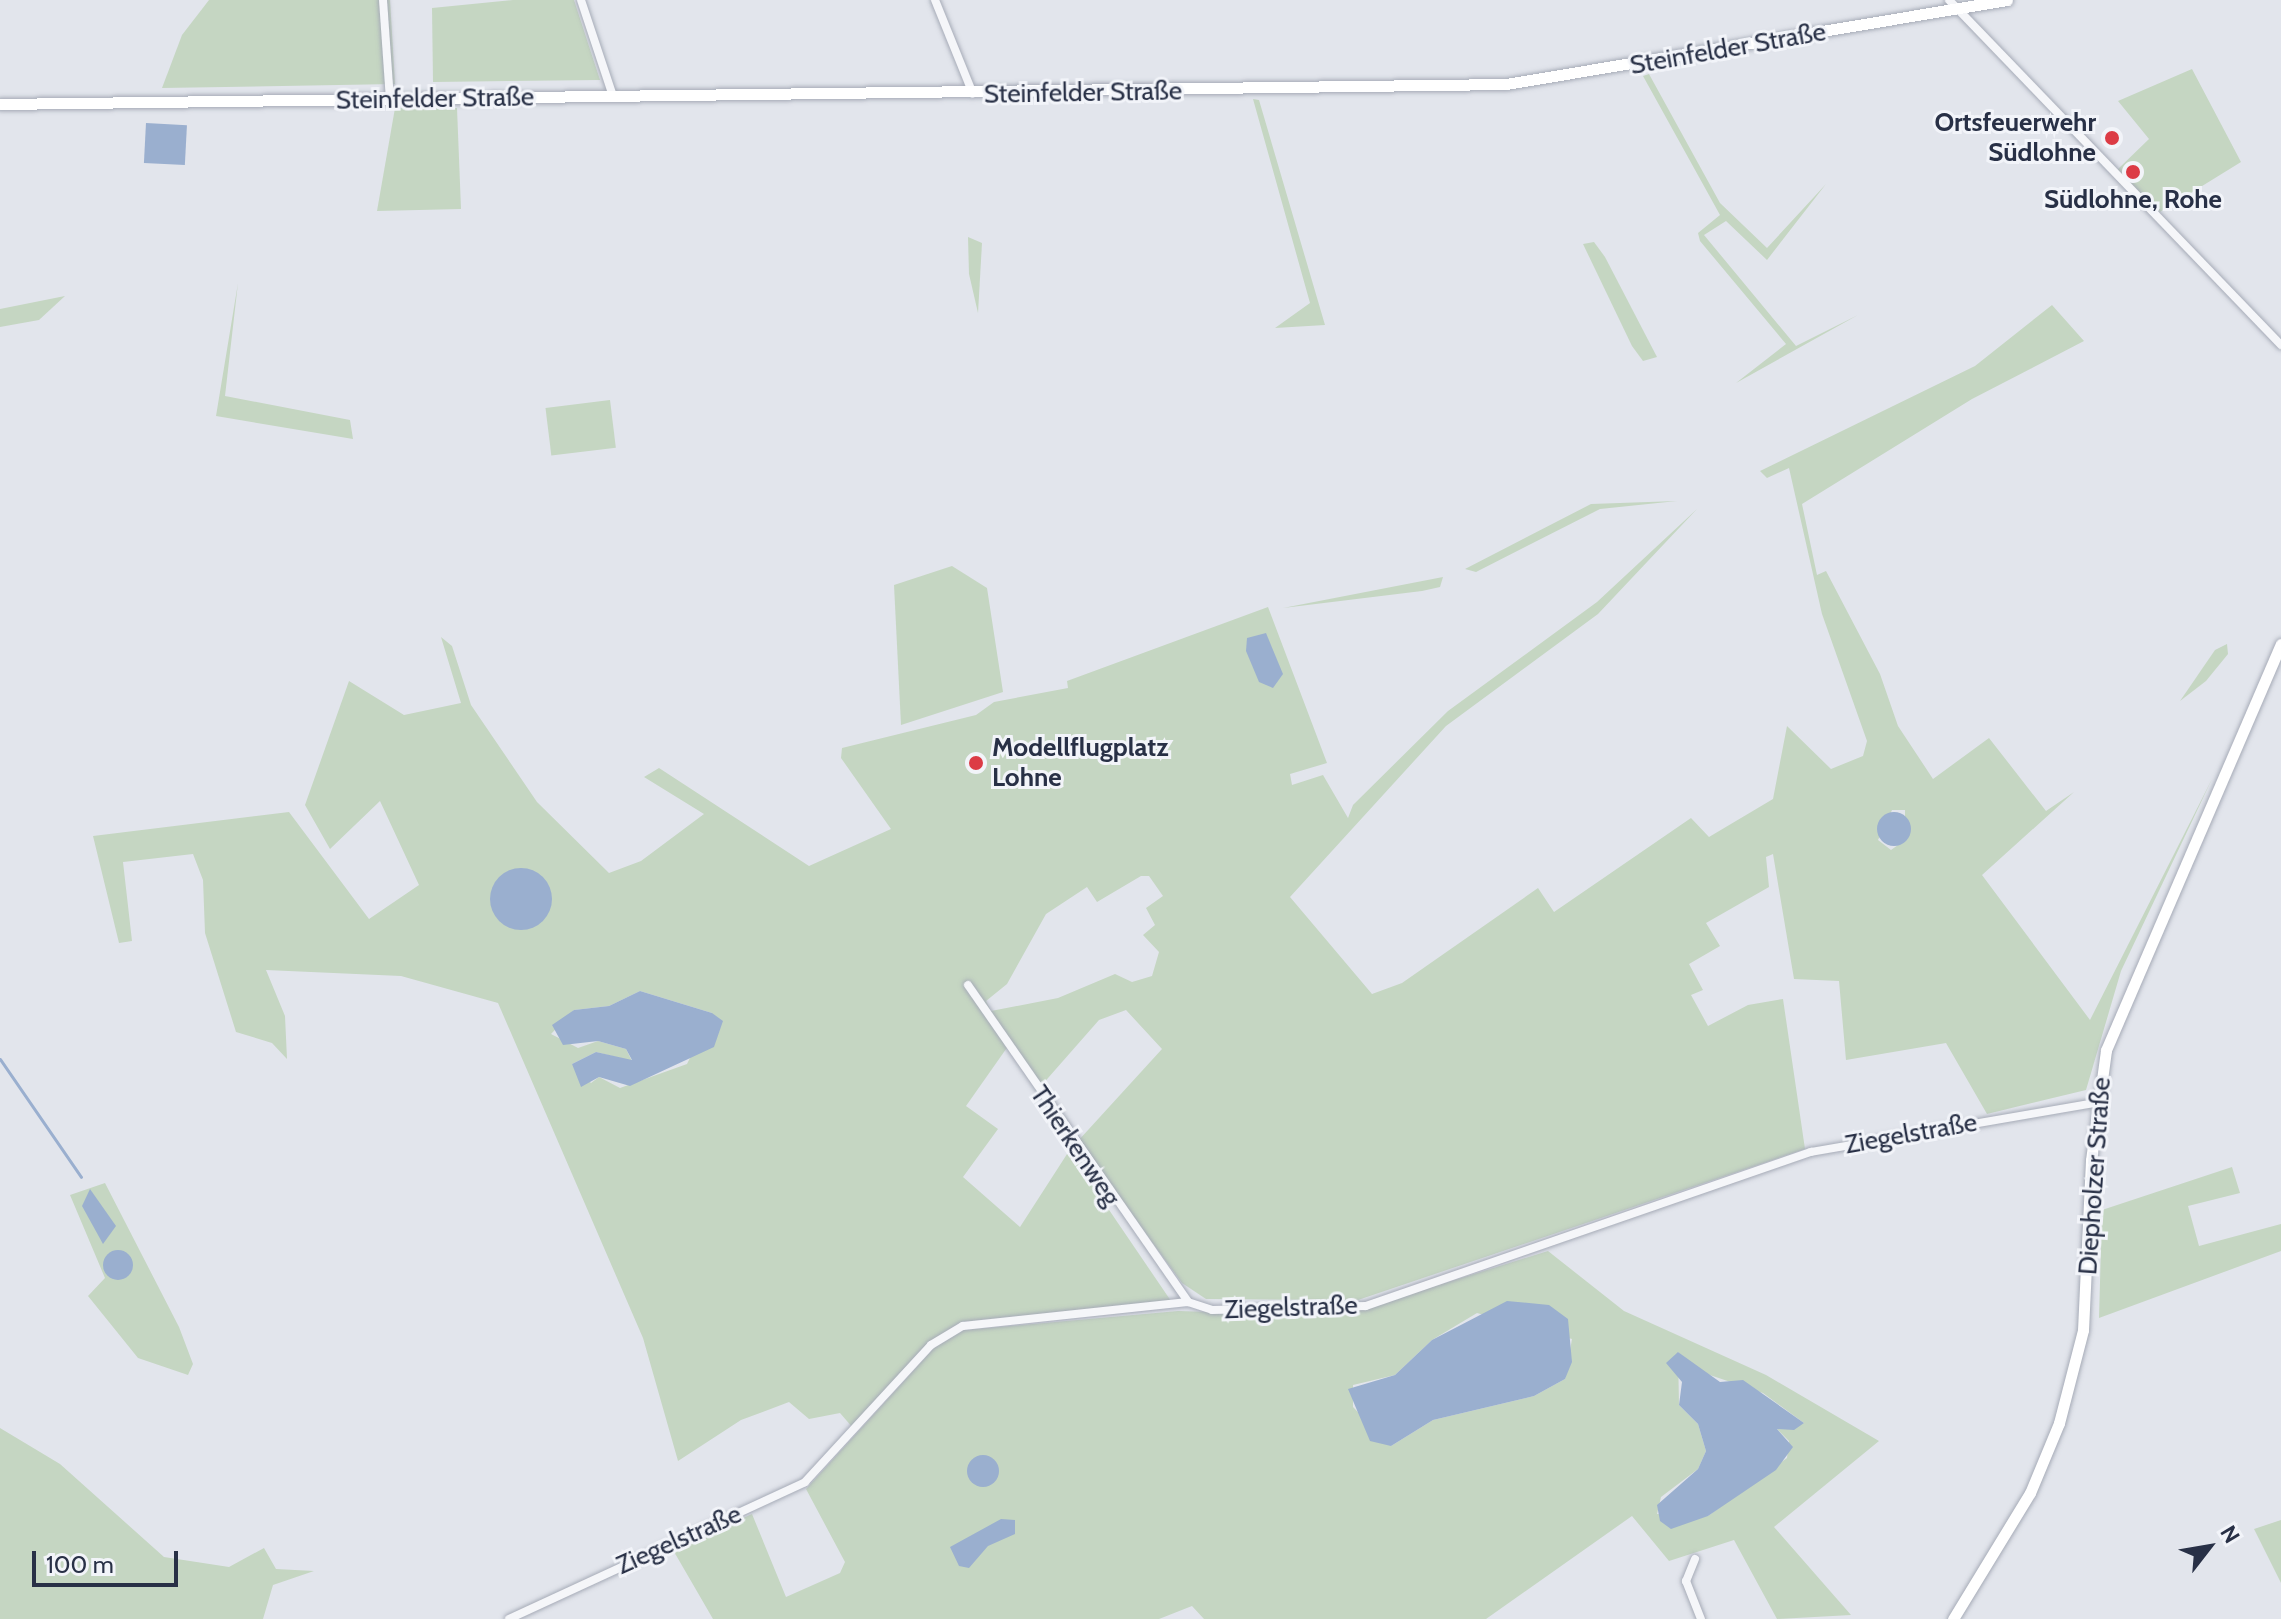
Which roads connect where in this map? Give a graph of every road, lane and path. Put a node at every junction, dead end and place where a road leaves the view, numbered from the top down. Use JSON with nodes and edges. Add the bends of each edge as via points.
{"nodes":[{"id":1,"x":383,"y":0,"type":"edge"},
{"id":2,"x":581,"y":0,"type":"edge"},
{"id":3,"x":935,"y":0,"type":"edge"},
{"id":4,"x":1949,"y":0,"type":"edge"},
{"id":5,"x":2007,"y":0,"type":"edge"},
{"id":6,"x":1959,"y":9,"type":"junction"},
{"id":7,"x":973,"y":94,"type":"junction"},
{"id":8,"x":613,"y":96,"type":"junction"},
{"id":9,"x":390,"y":100,"type":"junction"},
{"id":10,"x":0,"y":104,"type":"edge"},
{"id":11,"x":2281,"y":345,"type":"edge"},
{"id":12,"x":2281,"y":644,"type":"edge"},
{"id":13,"x":968,"y":985,"type":"dead end"},
{"id":14,"x":2096,"y":1103,"type":"junction"},
{"id":15,"x":1188,"y":1302,"type":"junction"},
{"id":16,"x":1695,"y":1559,"type":"dead end"},
{"id":17,"x":509,"y":1619,"type":"edge"},
{"id":18,"x":1701,"y":1619,"type":"edge"},
{"id":19,"x":1953,"y":1619,"type":"edge"}],
"edges":[{"from":1,"to":9,"type":"street"},
{"from":2,"to":8,"type":"street"},
{"from":3,"to":7,"type":"street"},
{"from":4,"to":6,"type":"street"},
{"from":5,"to":6,"type":"main road","name":"Steinfelder Straße"},
{"from":6,"to":7,"type":"main road","name":"Steinfelder Straße","via":[[1506,84]]},
{"from":6,"to":11,"type":"street"},
{"from":7,"to":8,"type":"main road","name":"Steinfelder Straße"},
{"from":8,"to":9,"type":"main road","name":"Steinfelder Straße"},
{"from":9,"to":10,"type":"main road","name":"Steinfelder Straße"},
{"from":12,"to":14,"type":"main road","name":"Diepholzer Straße","via":[[2120,1003]]},
{"from":13,"to":15,"type":"street","name":"Thierkenweg"},
{"from":14,"to":15,"type":"street","name":"Ziegelstraße","via":[[1811,1152],[1366,1306],[1212,1310]]},
{"from":14,"to":19,"type":"main road","name":"Diepholzer Straße","via":[[2086,1298],[2065,1404],[2030,1493]]},
{"from":15,"to":17,"type":"street","name":"Ziegelstraße","via":[[963,1326],[942,1335],[805,1482]]},
{"from":16,"to":18,"type":"street","via":[[1686,1581]]}]}
